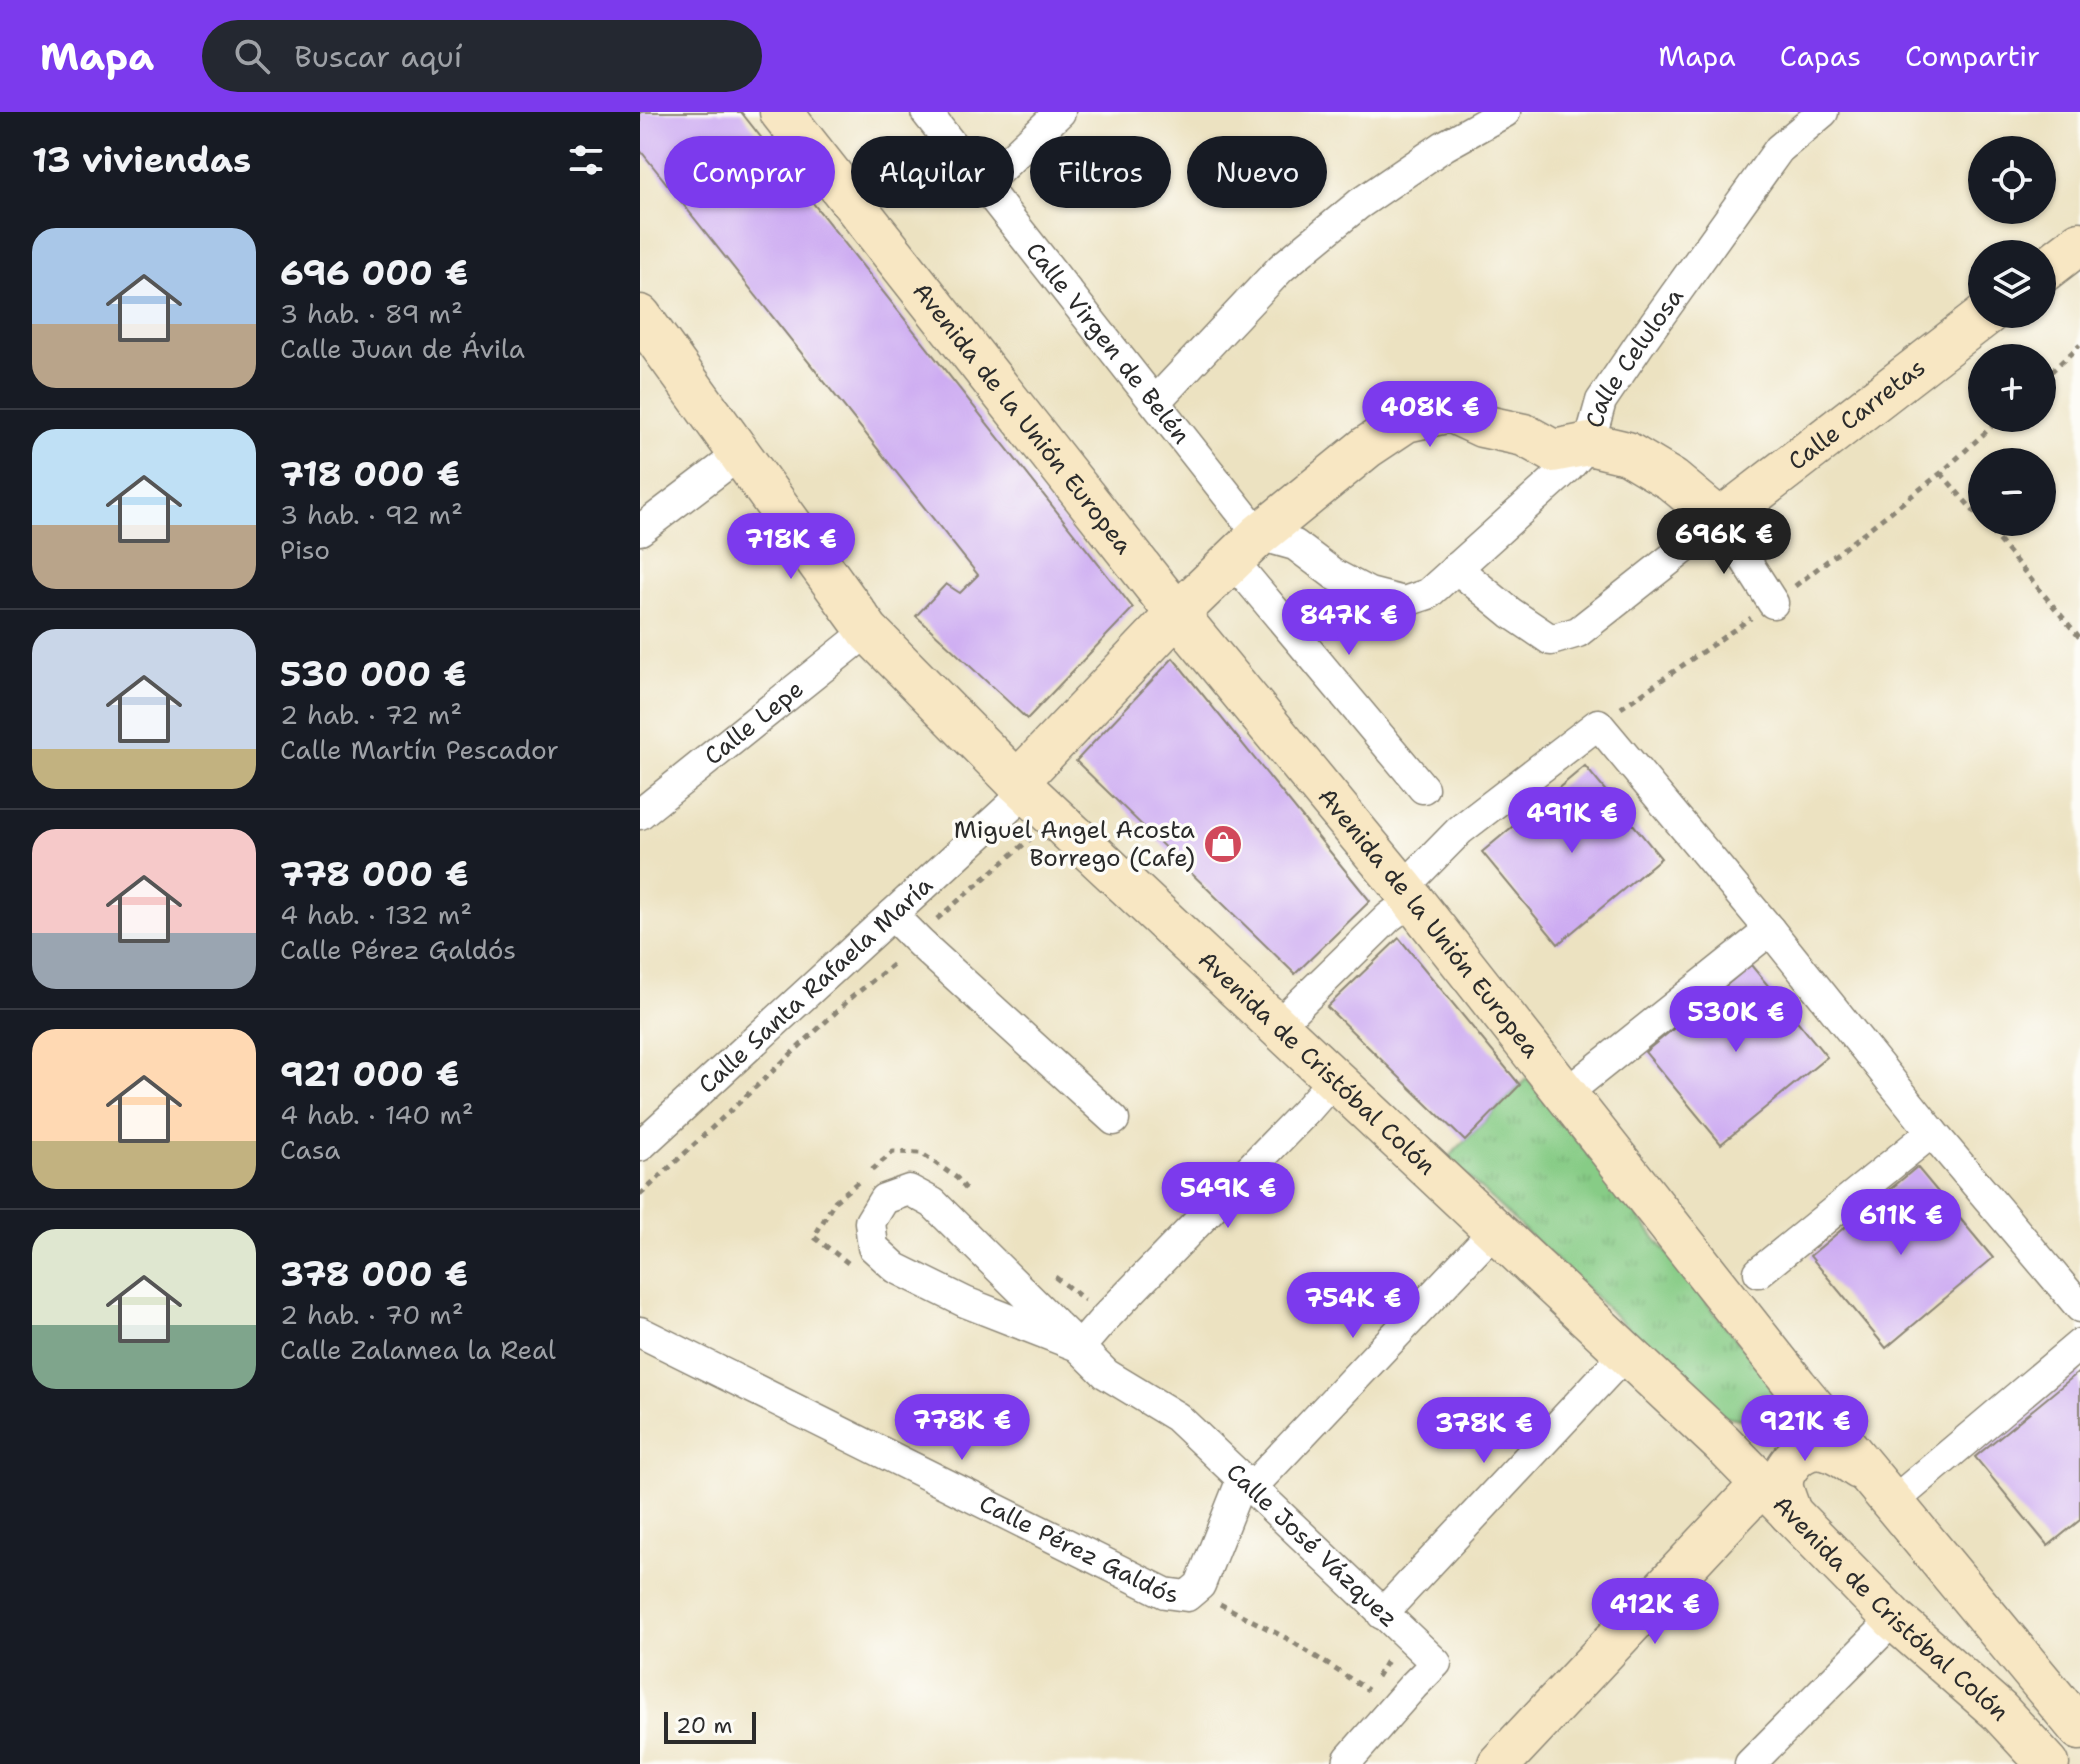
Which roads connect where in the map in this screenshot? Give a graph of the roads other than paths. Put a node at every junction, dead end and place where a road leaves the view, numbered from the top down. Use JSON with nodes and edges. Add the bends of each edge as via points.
{"nodes":[{"id":1,"x":781,"y":112,"type":"edge"},
{"id":2,"x":926,"y":112,"type":"edge"},
{"id":3,"x":1060,"y":112,"type":"edge"},
{"id":4,"x":1505,"y":112,"type":"edge"},
{"id":5,"x":1823,"y":112,"type":"edge"},
{"id":6,"x":945,"y":136,"type":"edge"},
{"id":7,"x":1014,"y":156,"type":"edge"},
{"id":8,"x":1003,"y":208,"type":"edge"},
{"id":9,"x":2080,"y":243,"type":"edge"},
{"id":10,"x":2056,"y":261,"type":"edge"},
{"id":11,"x":640,"y":316,"type":"edge"},
{"id":12,"x":1969,"y":328,"type":"edge"},
{"id":13,"x":1155,"y":402,"type":"junction"},
{"id":14,"x":1589,"y":444,"type":"junction"},
{"id":15,"x":740,"y":454,"type":"junction"},
{"id":16,"x":1720,"y":520,"type":"junction"},
{"id":17,"x":640,"y":530,"type":"edge"},
{"id":18,"x":1246,"y":548,"type":"junction"},
{"id":19,"x":1456,"y":568,"type":"junction"},
{"id":20,"x":1773,"y":603,"type":"road end"},
{"id":21,"x":1177,"y":614,"type":"junction"},
{"id":22,"x":868,"y":631,"type":"junction"},
{"id":23,"x":1022,"y":786,"type":"junction"},
{"id":24,"x":1423,"y":788,"type":"dead end"},
{"id":25,"x":640,"y":814,"type":"edge"},
{"id":26,"x":1408,"y":894,"type":"junction"},
{"id":27,"x":892,"y":915,"type":"junction"},
{"id":28,"x":1770,"y":930,"type":"junction"},
{"id":29,"x":1278,"y":1025,"type":"junction"},
{"id":30,"x":1335,"y":1078,"type":"junction"},
{"id":31,"x":1565,"y":1094,"type":"junction"},
{"id":32,"x":1114,"y":1120,"type":"dead end"},
{"id":33,"x":1932,"y":1132,"type":"junction"},
{"id":34,"x":640,"y":1146,"type":"edge"},
{"id":35,"x":1495,"y":1230,"type":"junction"},
{"id":36,"x":1759,"y":1272,"type":"dead end"},
{"id":37,"x":2080,"y":1307,"type":"edge"},
{"id":38,"x":1022,"y":1312,"type":"joint"},
{"id":39,"x":640,"y":1332,"type":"edge"},
{"id":40,"x":2080,"y":1344,"type":"edge"},
{"id":41,"x":1080,"y":1347,"type":"junction"},
{"id":42,"x":1626,"y":1353,"type":"junction"},
{"id":43,"x":1796,"y":1386,"type":"junction"},
{"id":44,"x":1722,"y":1443,"type":"junction"},
{"id":45,"x":1247,"y":1484,"type":"junction"},
{"id":46,"x":1883,"y":1491,"type":"junction"},
{"id":47,"x":1776,"y":1498,"type":"junction"},
{"id":48,"x":1382,"y":1614,"type":"junction"},
{"id":49,"x":1894,"y":1619,"type":"junction"},
{"id":50,"x":2080,"y":1729,"type":"edge"},
{"id":51,"x":1348,"y":1764,"type":"edge"},
{"id":52,"x":1499,"y":1764,"type":"edge"},
{"id":53,"x":1750,"y":1764,"type":"edge"},
{"id":54,"x":2048,"y":1764,"type":"edge"}],
"edges":[{"from":1,"to":21,"type":"main road","name":"Avenida de la Unión Europea"},
{"from":2,"to":6,"type":"street","name":"Calle Virgen de Belén"},
{"from":3,"to":7,"type":"street"},
{"from":4,"to":13,"type":"street","via":[[1359,204],[1271,279]]},
{"from":5,"to":14,"type":"street","name":"Calle Celulosa","via":[[1779,149],[1641,342],[1601,401]]},
{"from":8,"to":13,"type":"street","name":"Calle Virgen de Belén"},
{"from":9,"to":10,"type":"main road"},
{"from":11,"to":15,"type":"main road","name":"Avenida de Cristóbal Colón"},
{"from":12,"to":16,"type":"main road","name":"Calle Carretas"},
{"from":13,"to":18,"type":"street","name":"Calle Virgen de Belén"},
{"from":14,"to":16,"type":"main road","via":[[1627,453],[1672,480]]},
{"from":14,"to":18,"type":"main road","via":[[1553,451],[1524,435],[1482,426],[1450,411],[1406,421]]},
{"from":14,"to":19,"type":"street","name":"Calle Celulosa"},
{"from":15,"to":17,"type":"street"},
{"from":15,"to":22,"type":"main road","name":"Avenida de Cristóbal Colón"},
{"from":16,"to":19,"type":"street","name":"Calle Carretas","via":[[1578,632],[1551,640]]},
{"from":16,"to":20,"type":"street"},
{"from":18,"to":19,"type":"street","name":"Calle Celulosa","via":[[1295,545],[1369,593],[1404,602],[1428,594]]},
{"from":18,"to":21,"type":"main road"},
{"from":18,"to":24,"type":"street","name":"Calle Virgen de Belén"},
{"from":21,"to":23,"type":"main road"},
{"from":21,"to":26,"type":"main road","name":"Avenida de la Unión Europea"},
{"from":22,"to":23,"type":"main road","name":"Avenida de Cristóbal Colón"},
{"from":22,"to":25,"type":"street","name":"Calle Lepe"},
{"from":23,"to":27,"type":"street","name":"Calle Santa Rafaela María"},
{"from":23,"to":29,"type":"main road","name":"Avenida de Cristóbal Colón"},
{"from":26,"to":28,"type":"street","via":[[1460,830],[1598,724]]},
{"from":26,"to":29,"type":"street"},
{"from":26,"to":31,"type":"main road","name":"Avenida de la Unión Europea"},
{"from":27,"to":32,"type":"street"},
{"from":27,"to":34,"type":"street","name":"Calle Santa Rafaela María"},
{"from":28,"to":31,"type":"street"},
{"from":28,"to":33,"type":"street"},
{"from":29,"to":30,"type":"main road","name":"Avenida de Cristóbal Colón"},
{"from":30,"to":35,"type":"main road","name":"Avenida de Cristóbal Colón"},
{"from":30,"to":41,"type":"street"},
{"from":31,"to":43,"type":"main road","name":"Avenida de la Unión Europea"},
{"from":33,"to":36,"type":"street"},
{"from":33,"to":37,"type":"street"},
{"from":35,"to":42,"type":"main road","name":"Avenida de Cristóbal Colón"},
{"from":35,"to":45,"type":"street"},
{"from":38,"to":38,"type":"street","via":[[1025,1308],[918,1202],[889,1203],[879,1219],[886,1246]]},
{"from":39,"to":45,"type":"street","name":"Calle Pérez Galdós","via":[[1165,1593],[1187,1596],[1200,1585]]},
{"from":40,"to":46,"type":"street"},
{"from":41,"to":41,"type":"street","name":"Calle José Vázquez","via":[[933,1203],[909,1190],[884,1199],[870,1222],[873,1247],[896,1268],[965,1302]]},
{"from":41,"to":45,"type":"street","name":"Calle José Vázquez","via":[[1106,1374],[1177,1417]]},
{"from":42,"to":44,"type":"main road","name":"Avenida de Cristóbal Colón"},
{"from":42,"to":48,"type":"street"},
{"from":43,"to":44,"type":"main road","via":[[1797,1420],[1787,1435],[1771,1444]]},
{"from":43,"to":46,"type":"main road","name":"Avenida de la Unión Europea"},
{"from":44,"to":47,"type":"main road","name":"Avenida de Cristóbal Colón"},
{"from":45,"to":48,"type":"street","name":"Calle José Vázquez"},
{"from":46,"to":47,"type":"main road","via":[[1841,1454],[1817,1448],[1799,1454],[1787,1466]]},
{"from":46,"to":50,"type":"main road","name":"Avenida de la Unión Europea"},
{"from":47,"to":49,"type":"main road","name":"Avenida de Cristóbal Colón"},
{"from":47,"to":52,"type":"main road"},
{"from":48,"to":51,"type":"street","name":"Calle José Vázquez","via":[[1436,1663]]},
{"from":49,"to":53,"type":"street"},
{"from":49,"to":54,"type":"main road","name":"Avenida de Cristóbal Colón","via":[[1999,1711]]}]}
